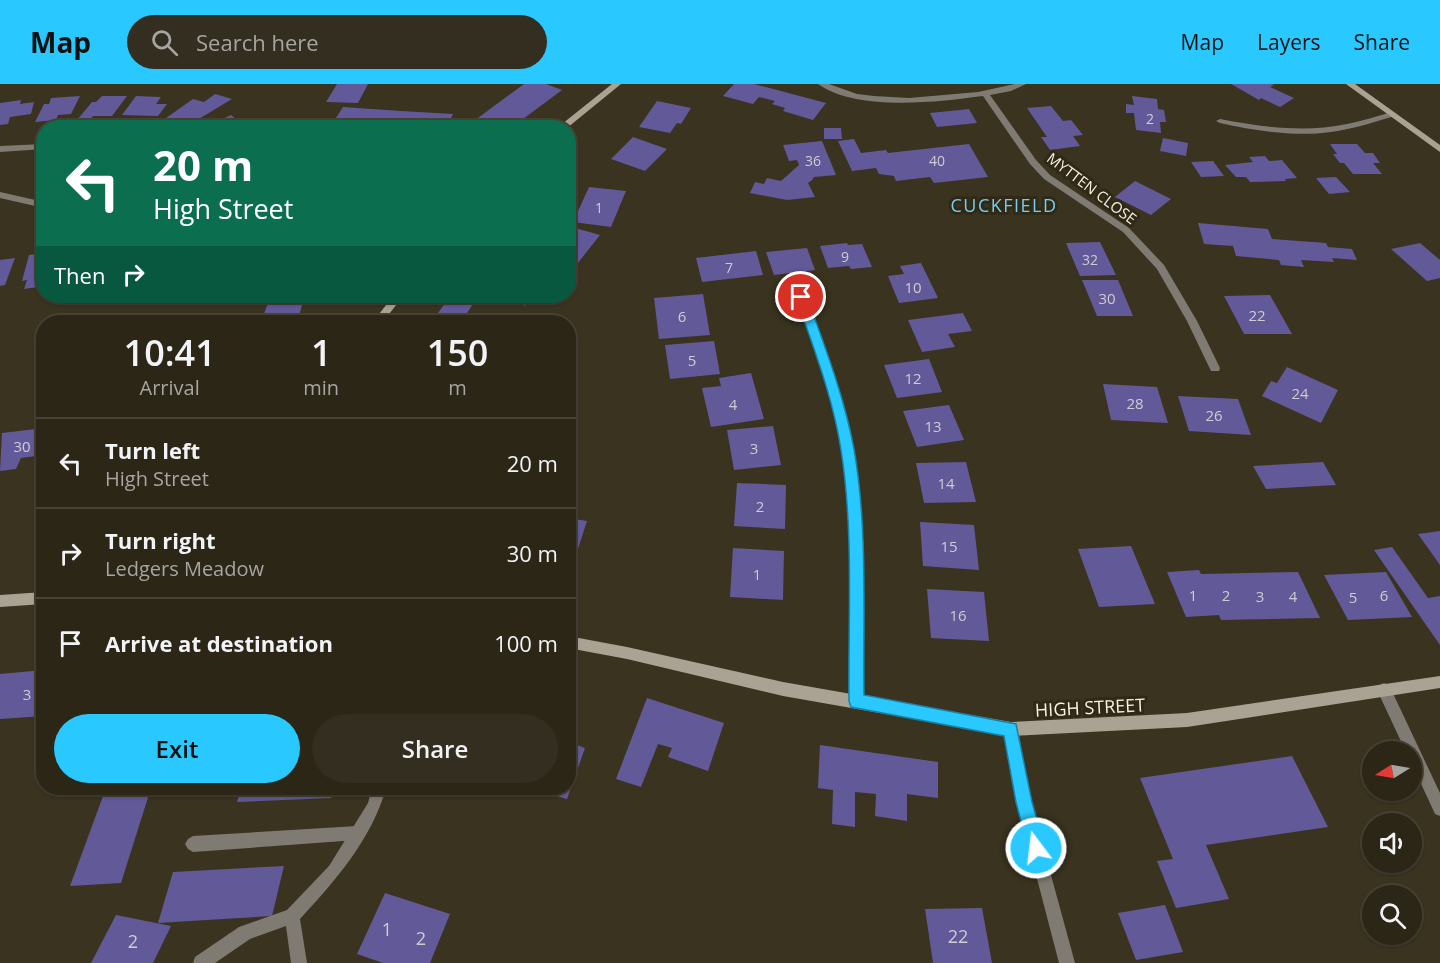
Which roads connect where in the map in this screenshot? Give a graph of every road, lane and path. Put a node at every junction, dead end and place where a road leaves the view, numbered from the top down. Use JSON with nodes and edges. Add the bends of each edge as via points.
{"nodes":[{"id":1,"x":617,"y":84,"type":"edge"},
{"id":2,"x":822,"y":84,"type":"edge"},
{"id":3,"x":1022,"y":84,"type":"edge"},
{"id":4,"x":1350,"y":84,"type":"edge"},
{"id":5,"x":985,"y":94,"type":"junction"},
{"id":6,"x":1392,"y":114,"type":"junction"},
{"id":7,"x":571,"y":120,"type":"edge"},
{"id":8,"x":1220,"y":121,"type":"dead end"},
{"id":9,"x":36,"y":147,"type":"edge"},
{"id":10,"x":0,"y":149,"type":"edge"},
{"id":11,"x":1440,"y":149,"type":"edge"},
{"id":12,"x":0,"y":195,"type":"edge"},
{"id":13,"x":36,"y":203,"type":"edge"},
{"id":14,"x":801,"y":297,"type":"dead end"},
{"id":15,"x":393,"y":303,"type":"edge"},
{"id":16,"x":383,"y":315,"type":"edge"},
{"id":17,"x":1215,"y":368,"type":"dead end"},
{"id":18,"x":36,"y":599,"type":"edge"},
{"id":19,"x":0,"y":601,"type":"edge"},
{"id":20,"x":576,"y":643,"type":"edge"},
{"id":21,"x":1440,"y":682,"type":"edge"},
{"id":22,"x":1384,"y":690,"type":"junction"},
{"id":23,"x":857,"y":701,"type":"junction"},
{"id":24,"x":1011,"y":729,"type":"junction"},
{"id":25,"x":378,"y":795,"type":"edge"},
{"id":26,"x":1440,"y":809,"type":"edge"},
{"id":27,"x":357,"y":833,"type":"junction"},
{"id":28,"x":194,"y":844,"type":"dead end"},
{"id":29,"x":292,"y":916,"type":"junction"},
{"id":30,"x":201,"y":963,"type":"edge"},
{"id":31,"x":299,"y":963,"type":"edge"},
{"id":32,"x":1067,"y":963,"type":"edge"}],
"edges":[{"from":1,"to":7,"type":"main road"},
{"from":2,"to":5,"type":"street","via":[[888,102]]},
{"from":3,"to":5,"type":"street"},
{"from":4,"to":6,"type":"main road"},
{"from":5,"to":17,"type":"street","name":"MYTTEN CLOSE","via":[[1047,177],[1126,230],[1161,267]]},
{"from":6,"to":8,"type":"street","via":[[1347,128],[1312,131],[1250,128]]},
{"from":6,"to":11,"type":"main road"},
{"from":9,"to":10,"type":"street"},
{"from":12,"to":13,"type":"street"},
{"from":14,"to":23,"type":"street","via":[[836,397],[848,450],[854,507]]},
{"from":15,"to":16,"type":"main road"},
{"from":18,"to":19,"type":"main road"},
{"from":20,"to":23,"type":"main road","name":"HIGH STREET","via":[[783,689]]},
{"from":21,"to":22,"type":"main road","name":"HIGH STREET"},
{"from":22,"to":24,"type":"main road","name":"HIGH STREET","via":[[1187,720]]},
{"from":22,"to":26,"type":"street"},
{"from":23,"to":24,"type":"main road","name":"HIGH STREET"},
{"from":24,"to":32,"type":"street","via":[[1024,802]]},
{"from":25,"to":27,"type":"street"},
{"from":27,"to":28,"type":"street"},
{"from":27,"to":29,"type":"street","via":[[334,871]]},
{"from":29,"to":30,"type":"street","via":[[245,933]]},
{"from":29,"to":31,"type":"street"}]}
